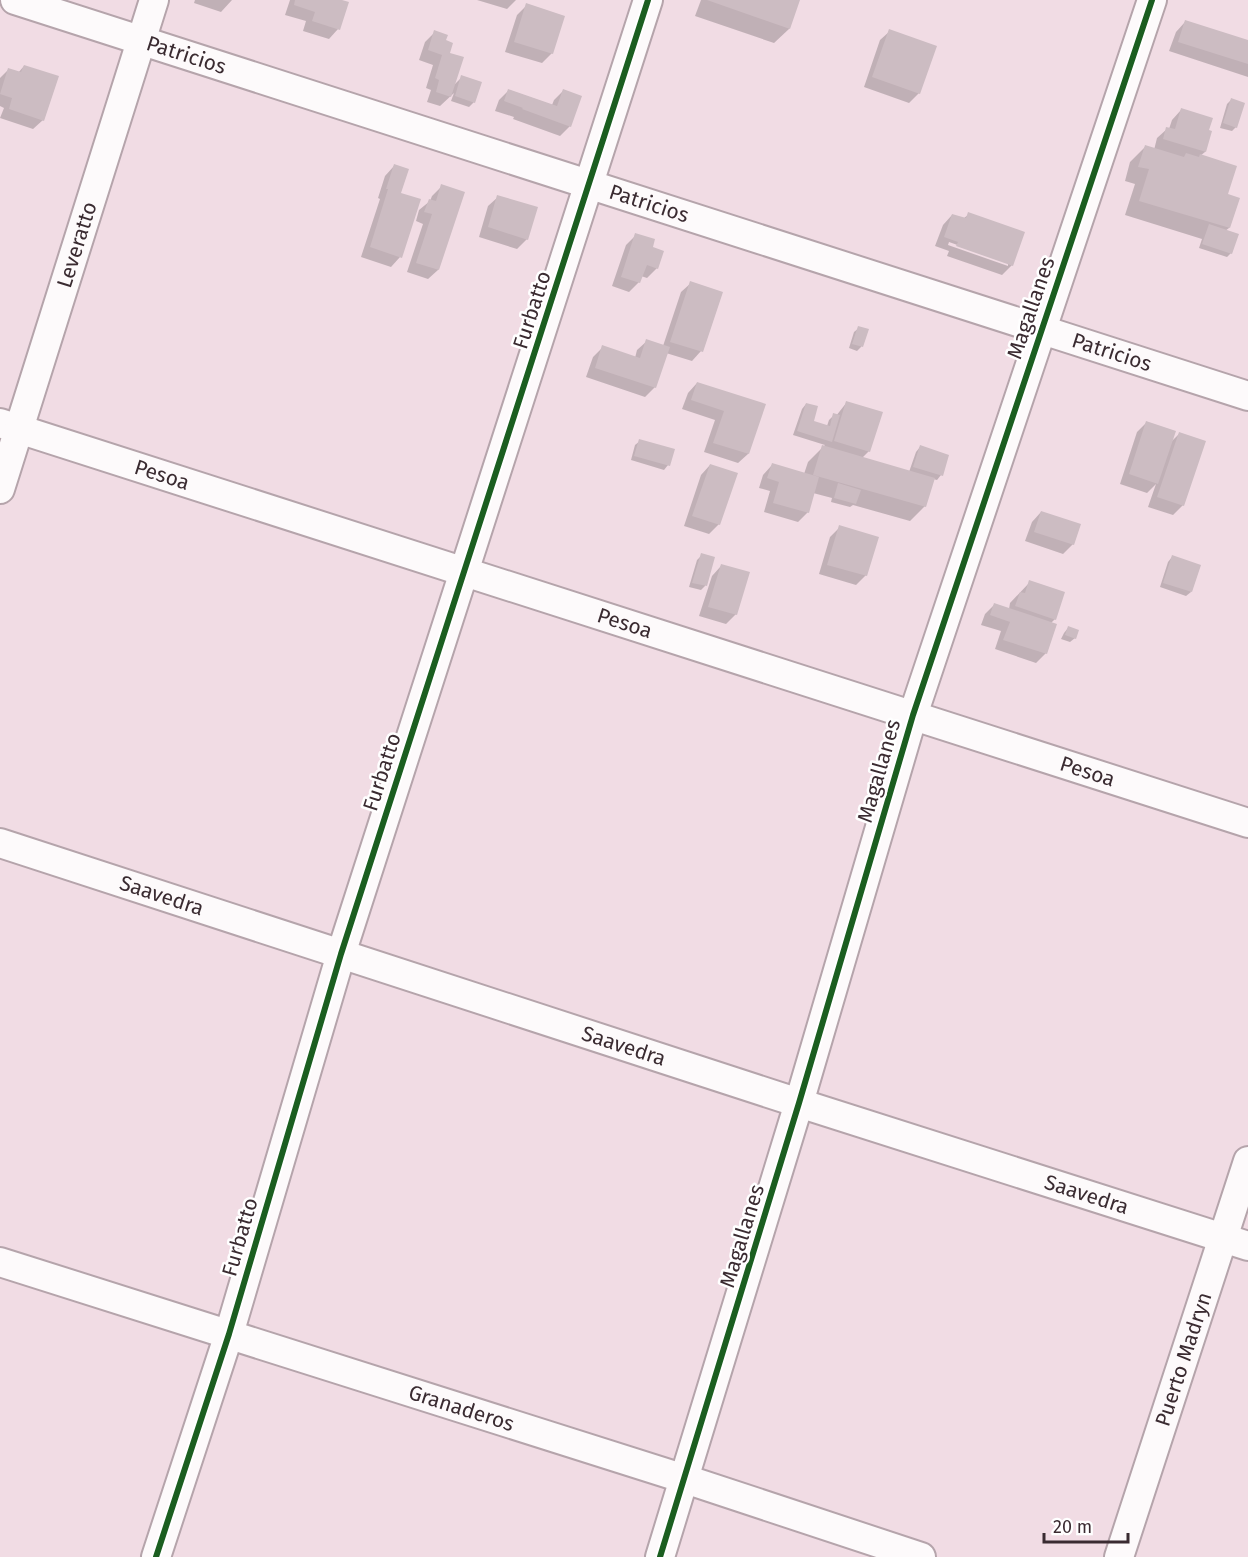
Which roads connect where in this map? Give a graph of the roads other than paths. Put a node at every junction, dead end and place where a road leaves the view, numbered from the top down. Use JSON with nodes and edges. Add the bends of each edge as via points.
{"nodes":[{"id":1,"x":15,"y":0,"type":"edge"},
{"id":2,"x":154,"y":0,"type":"edge"},
{"id":3,"x":648,"y":0,"type":"edge"},
{"id":4,"x":1152,"y":0,"type":"edge"},
{"id":5,"x":142,"y":41,"type":"junction"},
{"id":6,"x":589,"y":184,"type":"junction"},
{"id":7,"x":1041,"y":329,"type":"junction"},
{"id":8,"x":1248,"y":396,"type":"edge"},
{"id":9,"x":9,"y":426,"type":"edge"},
{"id":10,"x":0,"y":489,"type":"edge"},
{"id":11,"x":465,"y":572,"type":"junction"},
{"id":12,"x":913,"y":715,"type":"junction"},
{"id":13,"x":1248,"y":823,"type":"edge"},
{"id":14,"x":0,"y":843,"type":"edge"},
{"id":15,"x":340,"y":954,"type":"junction"},
{"id":16,"x":799,"y":1103,"type":"junction"},
{"id":17,"x":1248,"y":1161,"type":"edge"},
{"id":18,"x":1236,"y":1242,"type":"edge"},
{"id":19,"x":0,"y":1262,"type":"edge"},
{"id":20,"x":229,"y":1334,"type":"junction"},
{"id":21,"x":685,"y":1479,"type":"junction"},
{"id":22,"x":156,"y":1557,"type":"edge"},
{"id":23,"x":660,"y":1557,"type":"edge"},
{"id":24,"x":921,"y":1557,"type":"edge"},
{"id":25,"x":1119,"y":1557,"type":"edge"}],
"edges":[{"from":1,"to":5,"type":"street","name":"Patricios"},
{"from":2,"to":5,"type":"street","name":"Leveratto"},
{"from":3,"to":6,"type":"street","name":"Furbatto"},
{"from":4,"to":7,"type":"street","name":"Magallanes"},
{"from":5,"to":6,"type":"street","name":"Patricios"},
{"from":5,"to":9,"type":"street","name":"Leveratto"},
{"from":6,"to":7,"type":"street","name":"Patricios"},
{"from":6,"to":11,"type":"street","name":"Furbatto"},
{"from":7,"to":8,"type":"street","name":"Patricios"},
{"from":7,"to":12,"type":"street","name":"Magallanes"},
{"from":9,"to":10,"type":"street","name":"Leveratto"},
{"from":9,"to":11,"type":"street","name":"Pesoa"},
{"from":11,"to":12,"type":"street","name":"Pesoa"},
{"from":11,"to":15,"type":"street","name":"Furbatto"},
{"from":12,"to":13,"type":"street","name":"Pesoa"},
{"from":12,"to":16,"type":"street","name":"Magallanes"},
{"from":14,"to":15,"type":"street","name":"Saavedra"},
{"from":15,"to":16,"type":"street","name":"Saavedra"},
{"from":15,"to":20,"type":"street","name":"Furbatto"},
{"from":16,"to":18,"type":"street","name":"Saavedra"},
{"from":16,"to":21,"type":"street","name":"Magallanes"},
{"from":17,"to":18,"type":"street","name":"Puerto Madryn"},
{"from":18,"to":25,"type":"street","name":"Puerto Madryn"},
{"from":19,"to":20,"type":"street","name":"Granaderos"},
{"from":20,"to":21,"type":"street","name":"Granaderos"},
{"from":20,"to":22,"type":"street","name":"Furbatto"},
{"from":21,"to":23,"type":"street","name":"Magallanes"},
{"from":21,"to":24,"type":"street","name":"Granaderos"}]}
